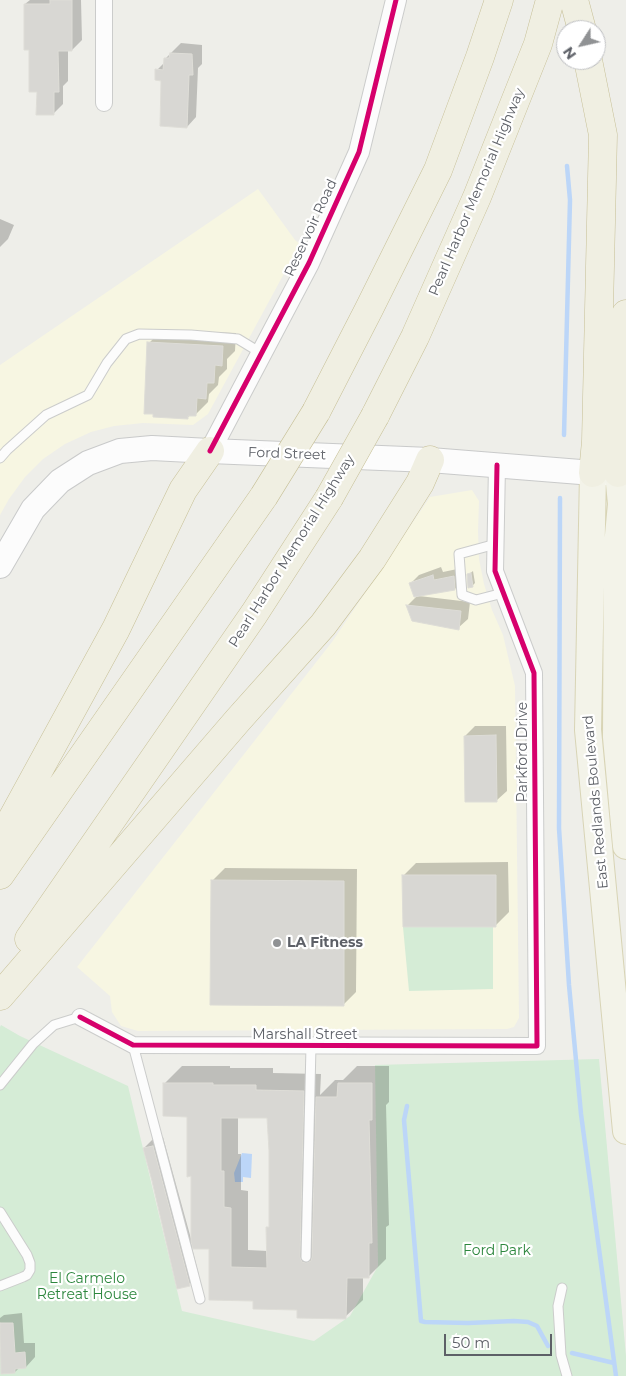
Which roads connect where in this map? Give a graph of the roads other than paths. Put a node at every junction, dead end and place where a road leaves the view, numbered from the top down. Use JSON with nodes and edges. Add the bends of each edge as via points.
{"nodes":[{"id":1,"x":104,"y":0,"type":"edge"},
{"id":2,"x":396,"y":0,"type":"edge"},
{"id":3,"x":499,"y":0,"type":"edge"},
{"id":4,"x":550,"y":0,"type":"edge"},
{"id":5,"x":574,"y":0,"type":"edge"},
{"id":6,"x":579,"y":20,"type":"edge"},
{"id":7,"x":590,"y":70,"type":"edge"},
{"id":8,"x":104,"y":103,"type":"dead end"},
{"id":9,"x":626,"y":314,"type":"edge"},
{"id":10,"x":261,"y":353,"type":"junction"},
{"id":11,"x":210,"y":451,"type":"junction"},
{"id":12,"x":0,"y":458,"type":"edge"},
{"id":13,"x":430,"y":460,"type":"junction"},
{"id":14,"x":497,"y":465,"type":"junction"},
{"id":15,"x":612,"y":473,"type":"edge"},
{"id":16,"x":496,"y":544,"type":"junction"},
{"id":17,"x":0,"y":566,"type":"edge"},
{"id":18,"x":504,"y":593,"type":"junction"},
{"id":19,"x":0,"y":841,"type":"edge"},
{"id":20,"x":626,"y":846,"type":"edge"},
{"id":21,"x":0,"y":875,"type":"edge"},
{"id":22,"x":0,"y":982,"type":"edge"},
{"id":23,"x":0,"y":996,"type":"edge"},
{"id":24,"x":80,"y":1017,"type":"joint"},
{"id":25,"x":133,"y":1045,"type":"junction"},
{"id":26,"x":311,"y":1046,"type":"junction"},
{"id":27,"x":537,"y":1046,"type":"joint"},
{"id":28,"x":0,"y":1085,"type":"edge"},
{"id":29,"x":626,"y":1131,"type":"edge"},
{"id":30,"x":0,"y":1212,"type":"edge"},
{"id":31,"x":306,"y":1257,"type":"dead end"},
{"id":32,"x":0,"y":1286,"type":"edge"},
{"id":33,"x":562,"y":1288,"type":"dead end"},
{"id":34,"x":200,"y":1299,"type":"dead end"},
{"id":35,"x":567,"y":1376,"type":"edge"}],
"edges":[{"from":1,"to":8,"type":"street"},
{"from":2,"to":10,"type":"street","name":"Reservoir Road","via":[[359,152],[309,263]]},
{"from":3,"to":21,"type":"highway","bridge":true,"via":[[438,170],[316,412],[264,496]]},
{"from":4,"to":22,"type":"highway","name":"Pearl Harbor Memorial Highway","bridge":true,"via":[[538,44],[477,197],[415,337],[375,416],[329,498],[254,614]]},
{"from":5,"to":6,"type":"highway"},
{"from":7,"to":15,"type":"highway","via":[[603,135],[596,441]]},
{"from":9,"to":15,"type":"highway","via":[[618,439]]},
{"from":10,"to":11,"type":"street","name":"Reservoir Road"},
{"from":10,"to":12,"type":"lane","via":[[238,339],[139,334],[126,339],[107,362],[88,395],[46,415]]},
{"from":11,"to":13,"type":"main road","name":"Ford Street"},
{"from":11,"to":17,"type":"main road","name":"Ford Street","via":[[152,448],[120,452],[88,463],[60,481],[33,509],[9,543]]},
{"from":11,"to":19,"type":"highway","via":[[183,490],[116,629]]},
{"from":13,"to":14,"type":"main road","name":"Ford Street"},
{"from":13,"to":23,"type":"highway","via":[[420,483],[372,559],[323,625]]},
{"from":14,"to":15,"type":"main road","name":"Ford Street"},
{"from":14,"to":16,"type":"street","name":"Parkford Drive"},
{"from":15,"to":20,"type":"main road","name":"East Redlands Boulevard","via":[[621,504],[617,546],[616,737]]},
{"from":15,"to":29,"type":"main road","name":"East Redlands Boulevard","via":[[588,730]]},
{"from":16,"to":18,"type":"street","name":"Parkford Drive","via":[[495,572]]},
{"from":16,"to":18,"type":"lane","via":[[459,554],[462,595],[476,600]]},
{"from":18,"to":27,"type":"street","name":"Parkford Drive","via":[[534,673]]},
{"from":24,"to":25,"type":"street","name":"Marshall Street"},
{"from":24,"to":28,"type":"lane","via":[[54,1024]]},
{"from":25,"to":26,"type":"street","name":"Marshall Street"},
{"from":25,"to":34,"type":"lane"},
{"from":26,"to":27,"type":"street","name":"Marshall Street"},
{"from":26,"to":31,"type":"lane"},
{"from":30,"to":32,"type":"lane","via":[[27,1255],[30,1270],[23,1277]]},
{"from":33,"to":35,"type":"lane","via":[[558,1306],[561,1355]]}]}
